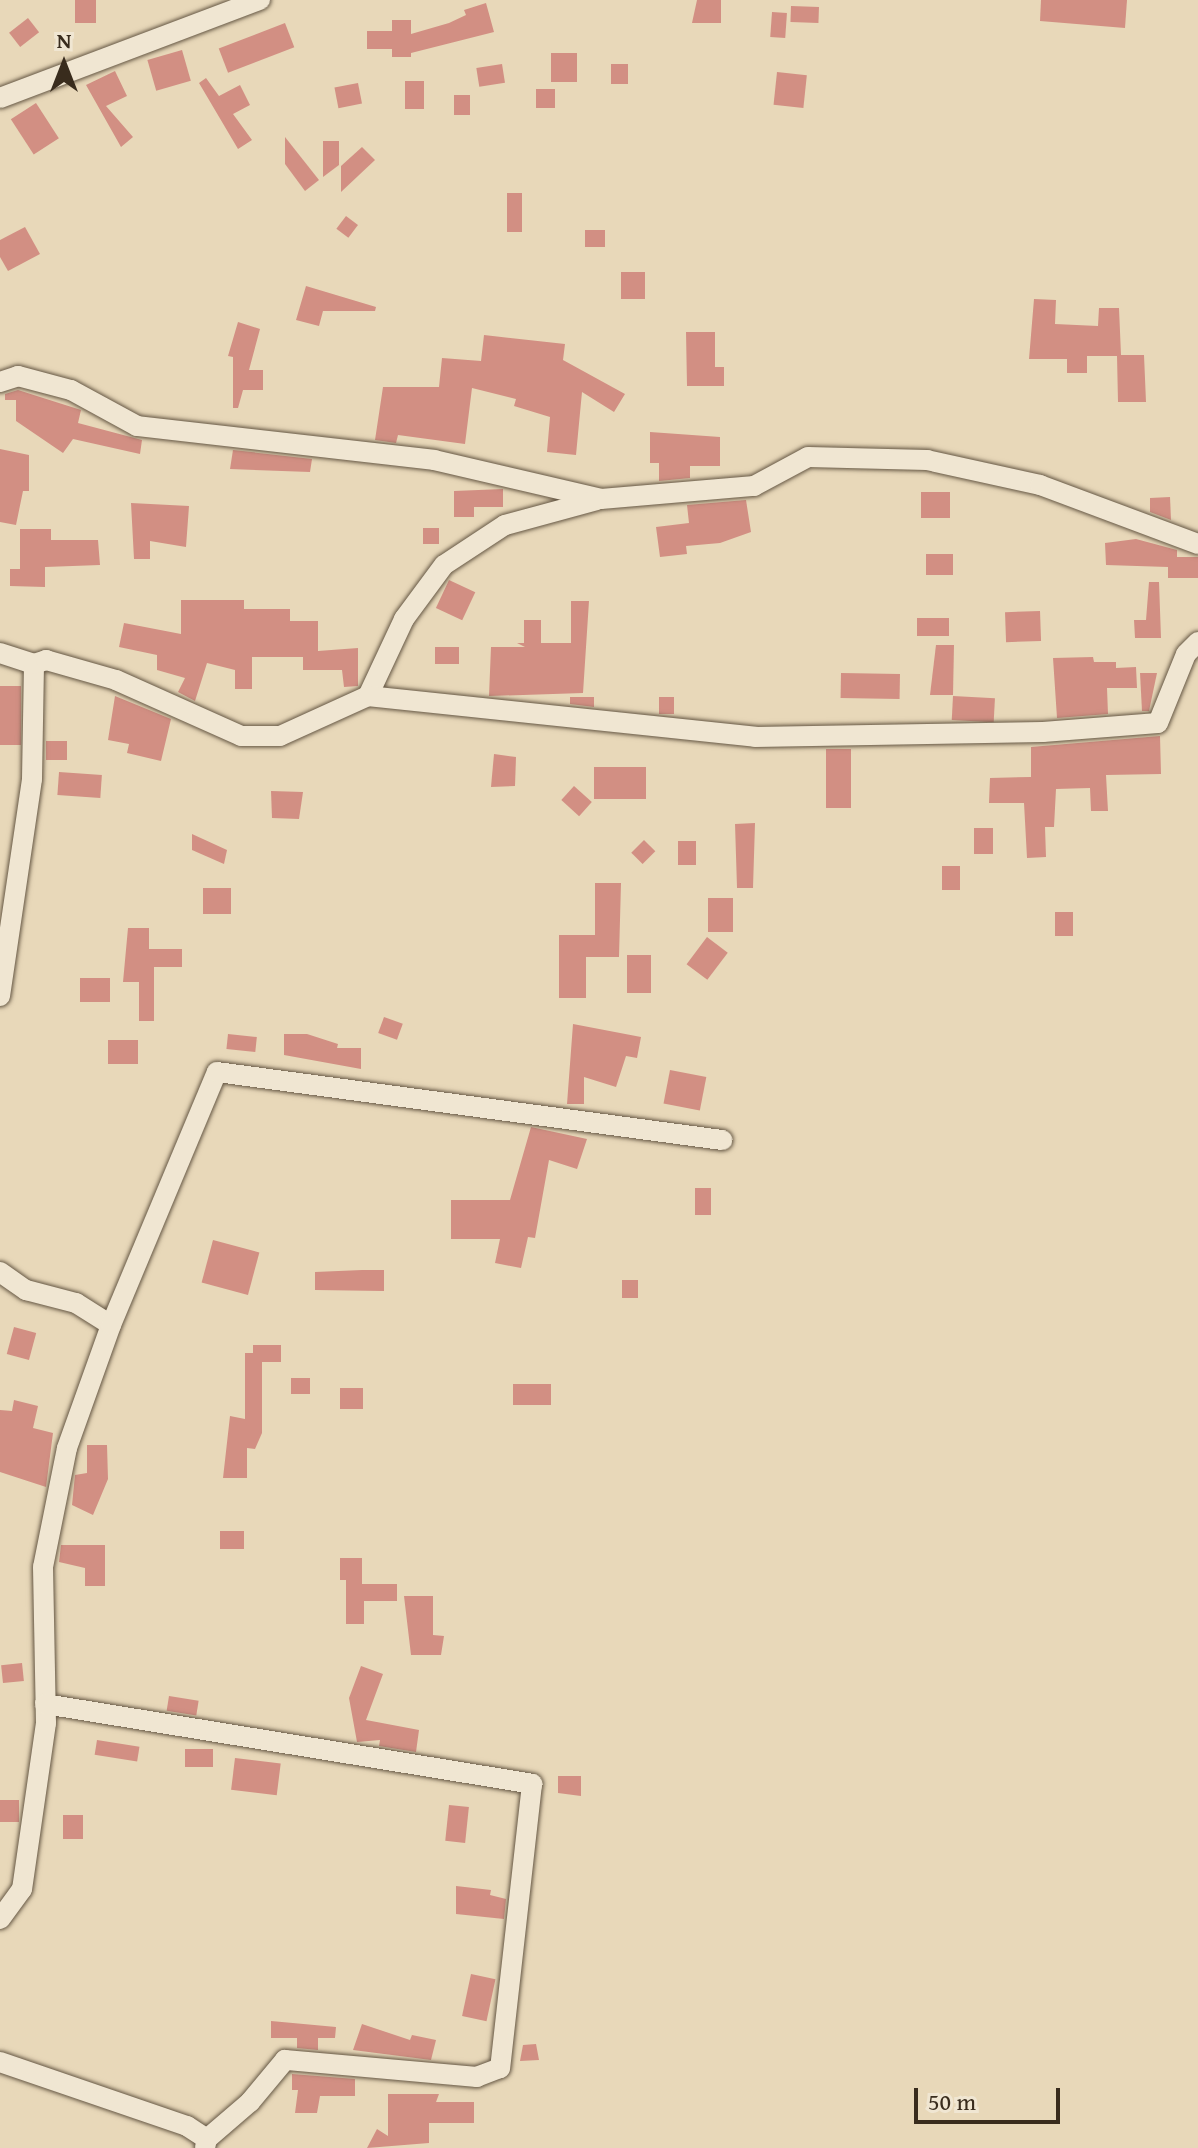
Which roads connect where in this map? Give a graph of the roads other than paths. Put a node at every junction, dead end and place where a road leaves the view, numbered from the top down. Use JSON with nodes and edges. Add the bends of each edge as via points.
{"nodes":[{"id":1,"x":260,"y":0,"type":"edge"},
{"id":2,"x":0,"y":98,"type":"edge"},
{"id":3,"x":0,"y":382,"type":"edge"},
{"id":4,"x":601,"y":499,"type":"junction"},
{"id":5,"x":1198,"y":544,"type":"edge"},
{"id":6,"x":1198,"y":642,"type":"edge"},
{"id":7,"x":0,"y":653,"type":"edge"},
{"id":8,"x":34,"y":664,"type":"junction"},
{"id":9,"x":368,"y":696,"type":"junction"},
{"id":10,"x":0,"y":996,"type":"edge"},
{"id":11,"x":722,"y":1140,"type":"dead end"},
{"id":12,"x":0,"y":1272,"type":"edge"},
{"id":13,"x":111,"y":1325,"type":"junction"},
{"id":14,"x":45,"y":1704,"type":"junction"},
{"id":15,"x":0,"y":1919,"type":"edge"},
{"id":16,"x":0,"y":2062,"type":"edge"},
{"id":17,"x":206,"y":2144,"type":"edge"}],
"edges":[{"from":1,"to":2,"type":"street"},
{"from":3,"to":4,"type":"street","via":[[18,376],[71,390],[137,426],[434,460]]},
{"from":4,"to":5,"type":"street","via":[[754,486],[808,457],[927,460],[1040,485]]},
{"from":4,"to":9,"type":"street","via":[[505,525],[444,565],[404,619]]},
{"from":6,"to":9,"type":"street","via":[[1186,654],[1158,723],[1043,732],[755,737]]},
{"from":7,"to":8,"type":"street"},
{"from":8,"to":9,"type":"street","via":[[46,660],[116,680],[241,736],[280,736]]},
{"from":8,"to":10,"type":"street","via":[[32,779]]},
{"from":11,"to":13,"type":"street","via":[[217,1072]]},
{"from":12,"to":13,"type":"street","via":[[26,1290],[76,1303]]},
{"from":13,"to":14,"type":"street","via":[[67,1448],[43,1567]]},
{"from":14,"to":15,"type":"street","via":[[22,1889]]},
{"from":14,"to":17,"type":"street","via":[[532,1784],[500,2068],[477,2077],[285,2060]]},
{"from":16,"to":17,"type":"street","via":[[187,2126]]}]}
